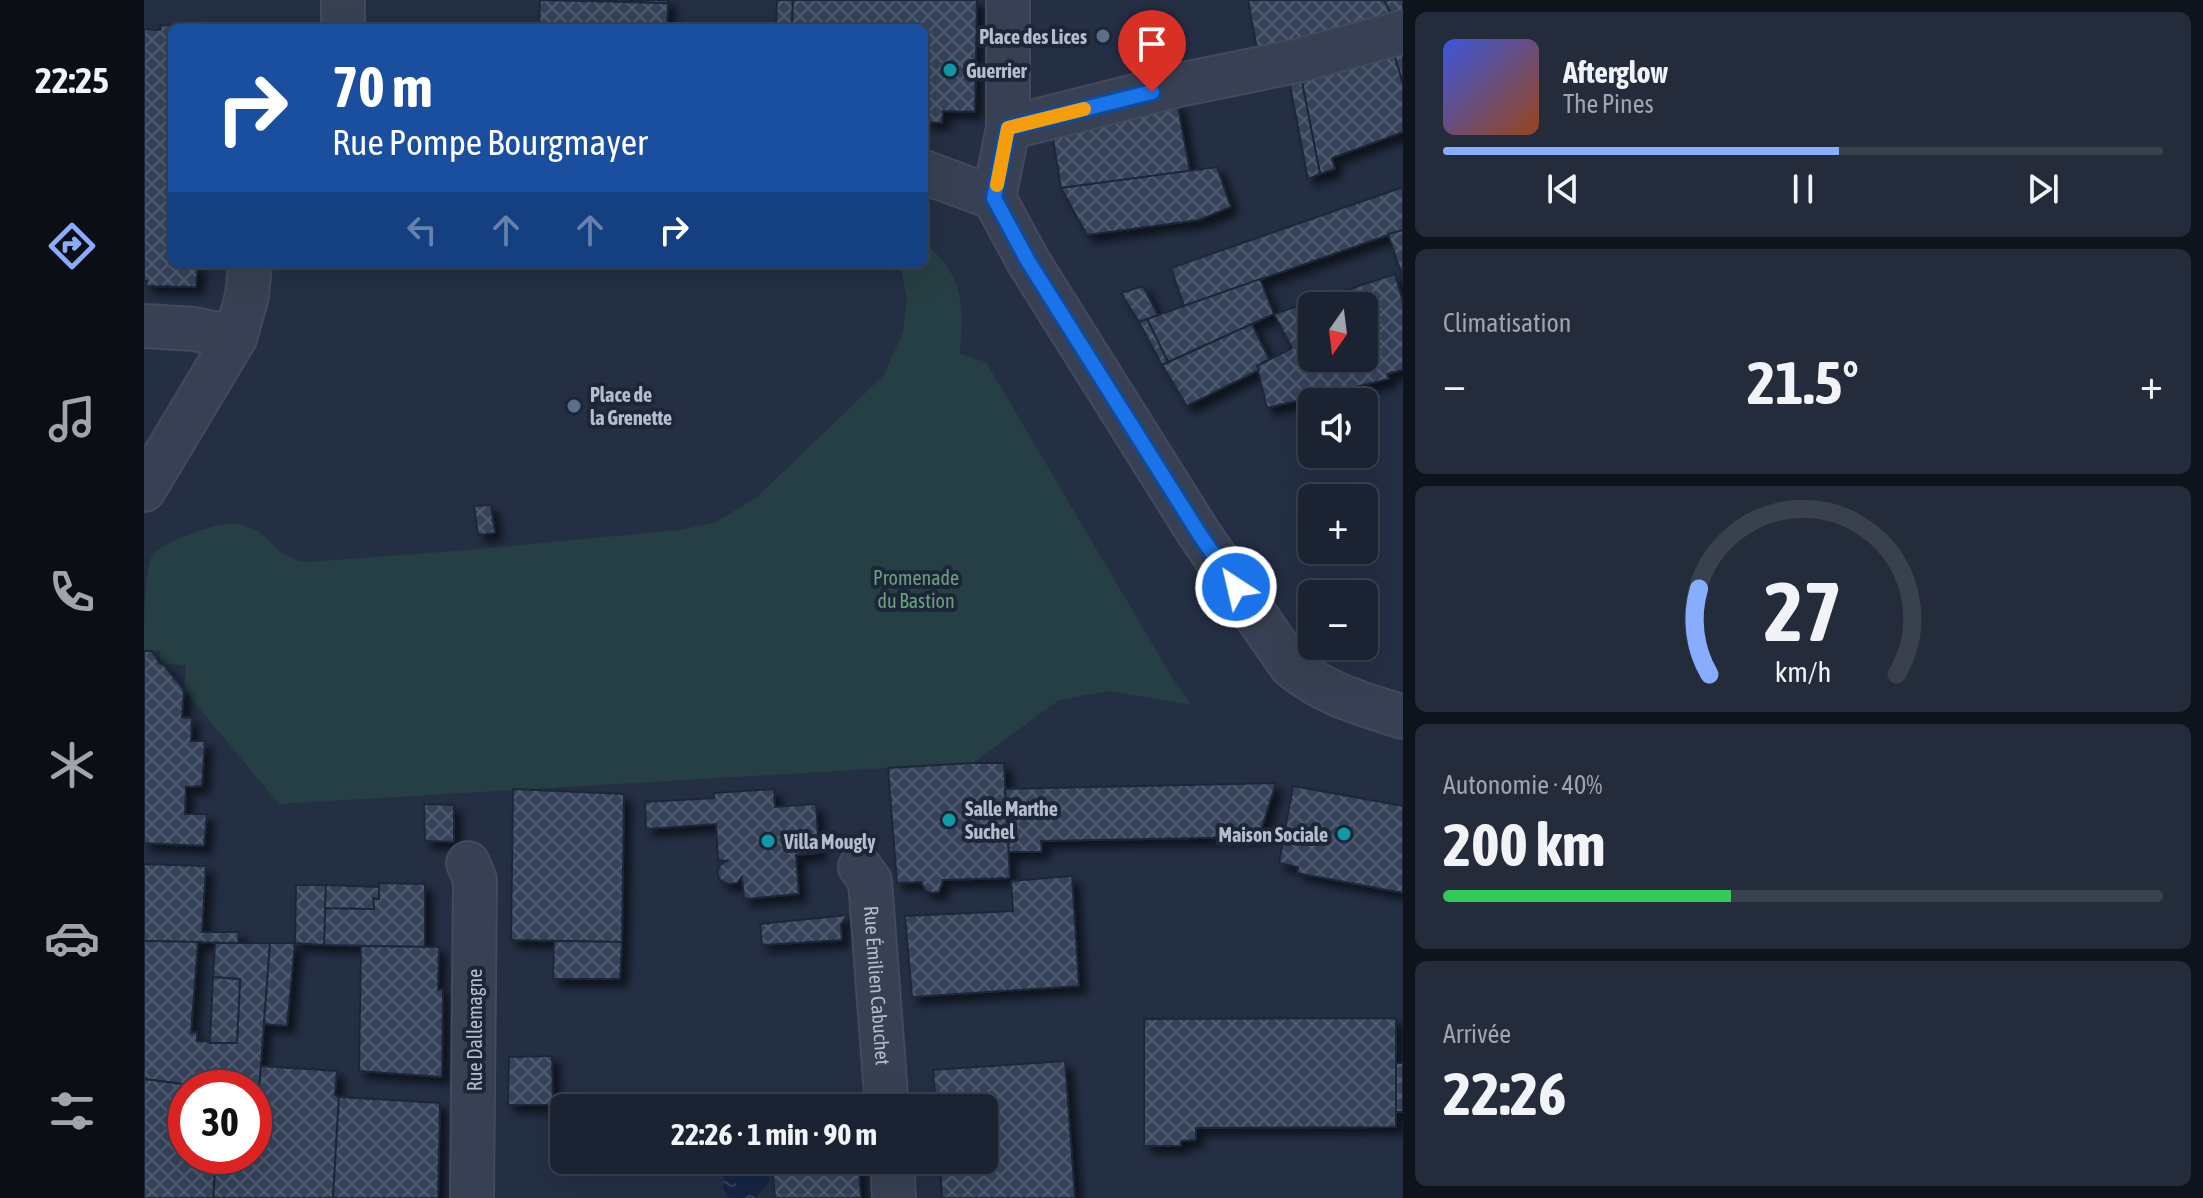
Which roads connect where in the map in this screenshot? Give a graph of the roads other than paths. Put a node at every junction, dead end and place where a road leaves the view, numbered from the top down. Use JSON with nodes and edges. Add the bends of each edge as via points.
{"nodes":[{"id":1,"x":343,"y":0,"type":"edge"},
{"id":2,"x":1008,"y":0,"type":"edge"},
{"id":3,"x":343,"y":24,"type":"edge"},
{"id":4,"x":1403,"y":32,"type":"edge"},
{"id":5,"x":1008,"y":128,"type":"junction"},
{"id":6,"x":928,"y":173,"type":"edge"},
{"id":7,"x":994,"y":198,"type":"junction"},
{"id":8,"x":250,"y":268,"type":"edge"},
{"id":9,"x":144,"y":326,"type":"edge"},
{"id":10,"x":235,"y":338,"type":"junction"},
{"id":11,"x":144,"y":490,"type":"edge"},
{"id":12,"x":1403,"y":717,"type":"edge"},
{"id":13,"x":468,"y":863,"type":"dead end"},
{"id":14,"x":860,"y":867,"type":"dead end"},
{"id":15,"x":886,"y":1094,"type":"edge"},
{"id":16,"x":893,"y":1174,"type":"edge"},
{"id":17,"x":472,"y":1198,"type":"edge"},
{"id":18,"x":894,"y":1198,"type":"edge"}],
"edges":[{"from":1,"to":3,"type":"street"},
{"from":2,"to":5,"type":"street"},
{"from":4,"to":5,"type":"street"},
{"from":5,"to":7,"type":"street"},
{"from":6,"to":7,"type":"street"},
{"from":7,"to":12,"type":"street","via":[[1200,535],[1291,666],[1338,696]]},
{"from":8,"to":10,"type":"street"},
{"from":9,"to":10,"type":"street"},
{"from":10,"to":11,"type":"street"},
{"from":13,"to":17,"type":"street","name":"Rue Dallemagne","via":[[475,880]]},
{"from":14,"to":15,"type":"street","name":"Rue Émilien Cabuchet","via":[[870,881]]},
{"from":16,"to":18,"type":"street"}]}
